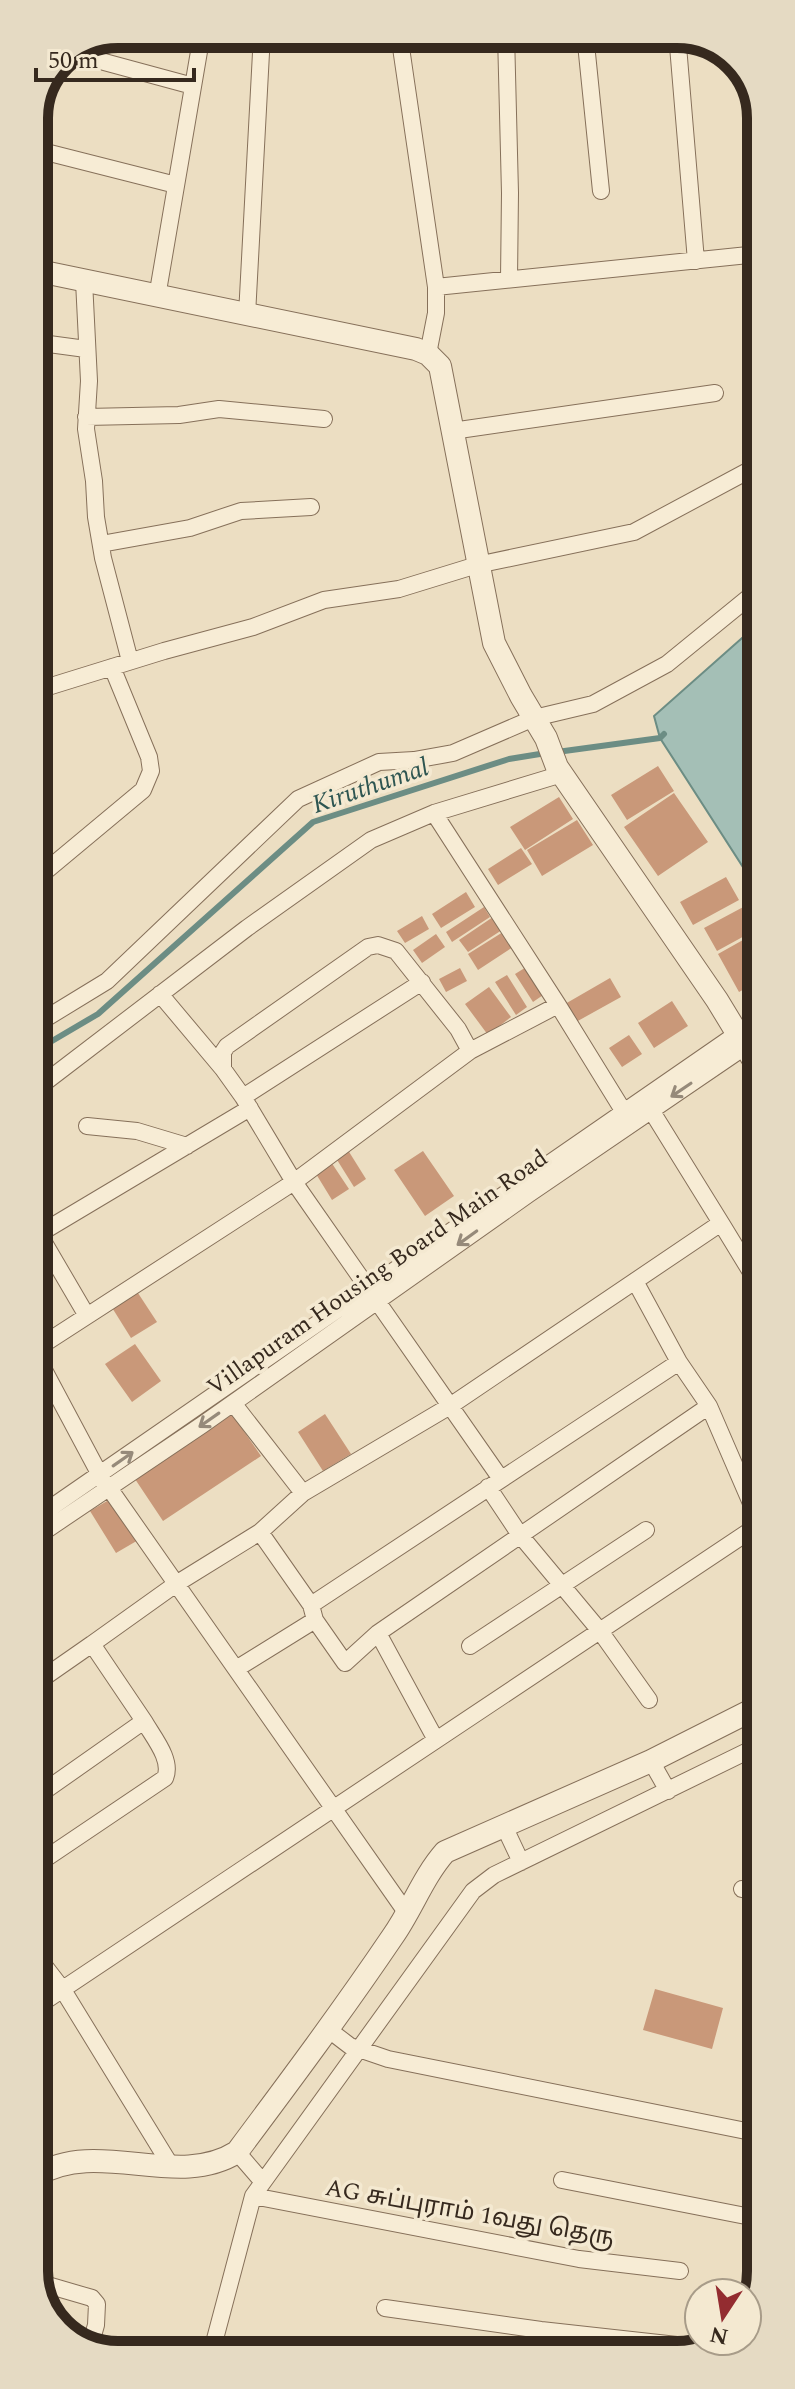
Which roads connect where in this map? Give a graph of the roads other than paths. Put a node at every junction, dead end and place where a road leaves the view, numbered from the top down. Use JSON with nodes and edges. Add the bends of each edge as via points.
{"nodes":[{"id":1,"x":200,"y":48,"type":"edge"},
{"id":2,"x":261,"y":48,"type":"edge"},
{"id":3,"x":401,"y":48,"type":"edge"},
{"id":4,"x":506,"y":48,"type":"edge"},
{"id":5,"x":586,"y":48,"type":"edge"},
{"id":6,"x":678,"y":48,"type":"edge"},
{"id":7,"x":85,"y":57,"type":"edge"},
{"id":8,"x":193,"y":86,"type":"junction"},
{"id":9,"x":48,"y":153,"type":"edge"},
{"id":10,"x":176,"y":185,"type":"junction"},
{"id":11,"x":601,"y":191,"type":"dead end"},
{"id":12,"x":747,"y":255,"type":"edge"},
{"id":13,"x":696,"y":261,"type":"junction"},
{"id":14,"x":48,"y":273,"type":"edge"},
{"id":15,"x":509,"y":279,"type":"junction"},
{"id":16,"x":84,"y":281,"type":"junction"},
{"id":17,"x":436,"y":287,"type":"junction"},
{"id":18,"x":157,"y":297,"type":"junction"},
{"id":19,"x":247,"y":315,"type":"junction"},
{"id":20,"x":48,"y":344,"type":"edge"},
{"id":21,"x":86,"y":349,"type":"junction"},
{"id":22,"x":428,"y":354,"type":"junction"},
{"id":23,"x":715,"y":393,"type":"dead end"},
{"id":24,"x":86,"y":417,"type":"junction"},
{"id":25,"x":324,"y":419,"type":"dead end"},
{"id":26,"x":452,"y":431,"type":"junction"},
{"id":27,"x":747,"y":471,"type":"edge"},
{"id":28,"x":311,"y":507,"type":"dead end"},
{"id":29,"x":101,"y":544,"type":"junction"},
{"id":30,"x":477,"y":565,"type":"junction"},
{"id":31,"x":747,"y":599,"type":"edge"},
{"id":32,"x":130,"y":661,"type":"junction"},
{"id":33,"x":112,"y":667,"type":"junction"},
{"id":34,"x":48,"y":687,"type":"edge"},
{"id":35,"x":534,"y":718,"type":"junction"},
{"id":36,"x":560,"y":770,"type":"junction"},
{"id":37,"x":434,"y":813,"type":"junction"},
{"id":38,"x":48,"y":869,"type":"edge"},
{"id":39,"x":422,"y":982,"type":"junction"},
{"id":40,"x":160,"y":994,"type":"junction"},
{"id":41,"x":558,"y":1005,"type":"junction"},
{"id":42,"x":48,"y":1017,"type":"edge"},
{"id":43,"x":742,"y":1040,"type":"junction"},
{"id":44,"x":747,"y":1049,"type":"edge"},
{"id":45,"x":470,"y":1051,"type":"junction"},
{"id":46,"x":223,"y":1069,"type":"junction"},
{"id":47,"x":48,"y":1080,"type":"edge"},
{"id":48,"x":246,"y":1103,"type":"junction"},
{"id":49,"x":651,"y":1110,"type":"junction"},
{"id":50,"x":624,"y":1112,"type":"junction"},
{"id":51,"x":87,"y":1126,"type":"dead end"},
{"id":52,"x":187,"y":1146,"type":"junction"},
{"id":53,"x":294,"y":1182,"type":"junction"},
{"id":54,"x":721,"y":1223,"type":"junction"},
{"id":55,"x":48,"y":1228,"type":"edge"},
{"id":56,"x":48,"y":1253,"type":"edge"},
{"id":57,"x":747,"y":1266,"type":"edge"},
{"id":58,"x":635,"y":1281,"type":"junction"},
{"id":59,"x":374,"y":1295,"type":"junction"},
{"id":60,"x":87,"y":1316,"type":"junction"},
{"id":61,"x":48,"y":1341,"type":"edge"},
{"id":62,"x":679,"y":1362,"type":"junction"},
{"id":63,"x":48,"y":1377,"type":"edge"},
{"id":64,"x":233,"y":1403,"type":"junction"},
{"id":65,"x":450,"y":1406,"type":"junction"},
{"id":66,"x":709,"y":1406,"type":"junction"},
{"id":67,"x":104,"y":1481,"type":"junction"},
{"id":68,"x":494,"y":1483,"type":"junction"},
{"id":69,"x":303,"y":1493,"type":"junction"},
{"id":70,"x":747,"y":1494,"type":"edge"},
{"id":71,"x":48,"y":1511,"type":"edge"},
{"id":72,"x":48,"y":1527,"type":"edge"},
{"id":73,"x":646,"y":1530,"type":"dead end"},
{"id":74,"x":260,"y":1532,"type":"junction"},
{"id":75,"x":747,"y":1533,"type":"edge"},
{"id":76,"x":520,"y":1535,"type":"junction"},
{"id":77,"x":176,"y":1584,"type":"junction"},
{"id":78,"x":563,"y":1584,"type":"junction"},
{"id":79,"x":313,"y":1613,"type":"junction"},
{"id":80,"x":600,"y":1631,"type":"junction"},
{"id":81,"x":378,"y":1633,"type":"junction"},
{"id":82,"x":92,"y":1644,"type":"junction"},
{"id":83,"x":470,"y":1646,"type":"dead end"},
{"id":84,"x":236,"y":1669,"type":"junction"},
{"id":85,"x":48,"y":1675,"type":"edge"},
{"id":86,"x":649,"y":1700,"type":"dead end"},
{"id":87,"x":144,"y":1721,"type":"junction"},
{"id":88,"x":747,"y":1723,"type":"edge"},
{"id":89,"x":436,"y":1740,"type":"junction"},
{"id":90,"x":747,"y":1749,"type":"edge"},
{"id":91,"x":661,"y":1778,"type":"junction"},
{"id":92,"x":48,"y":1789,"type":"edge"},
{"id":93,"x":333,"y":1809,"type":"junction"},
{"id":94,"x":513,"y":1845,"type":"junction"},
{"id":95,"x":48,"y":1857,"type":"edge"},
{"id":96,"x":742,"y":1889,"type":"dead end"},
{"id":97,"x":747,"y":1890,"type":"edge"},
{"id":98,"x":408,"y":1915,"type":"junction"},
{"id":99,"x":48,"y":1971,"type":"edge"},
{"id":100,"x":63,"y":1990,"type":"junction"},
{"id":101,"x":48,"y":1999,"type":"edge"},
{"id":102,"x":343,"y":2040,"type":"junction"},
{"id":103,"x":747,"y":2131,"type":"edge"},
{"id":104,"x":240,"y":2156,"type":"junction"},
{"id":105,"x":171,"y":2166,"type":"junction"},
{"id":106,"x":48,"y":2168,"type":"edge"},
{"id":107,"x":562,"y":2180,"type":"dead end"},
{"id":108,"x":257,"y":2184,"type":"junction"},
{"id":109,"x":747,"y":2216,"type":"edge"},
{"id":110,"x":680,"y":2271,"type":"dead end"},
{"id":111,"x":50,"y":2286,"type":"edge"},
{"id":112,"x":385,"y":2308,"type":"dead end"},
{"id":113,"x":93,"y":2337,"type":"edge"},
{"id":114,"x":215,"y":2341,"type":"edge"},
{"id":115,"x":641,"y":2341,"type":"edge"}],
"edges":[{"from":1,"to":8,"type":"street"},
{"from":2,"to":19,"type":"street"},
{"from":3,"to":17,"type":"street"},
{"from":4,"to":15,"type":"street"},
{"from":5,"to":11,"type":"street"},
{"from":6,"to":13,"type":"street"},
{"from":7,"to":8,"type":"street"},
{"from":8,"to":10,"type":"street"},
{"from":9,"to":10,"type":"street"},
{"from":10,"to":18,"type":"street"},
{"from":12,"to":13,"type":"street"},
{"from":13,"to":15,"type":"street"},
{"from":14,"to":16,"type":"street"},
{"from":15,"to":17,"type":"street"},
{"from":16,"to":18,"type":"street"},
{"from":16,"to":21,"type":"street"},
{"from":17,"to":22,"type":"street"},
{"from":18,"to":19,"type":"street"},
{"from":19,"to":22,"type":"street"},
{"from":20,"to":21,"type":"street"},
{"from":21,"to":24,"type":"street"},
{"from":22,"to":26,"type":"street","via":[[440,366]]},
{"from":23,"to":26,"type":"street"},
{"from":24,"to":25,"type":"street","via":[[219,409]]},
{"from":24,"to":29,"type":"street"},
{"from":26,"to":30,"type":"street"},
{"from":27,"to":30,"type":"street","via":[[634,532]]},
{"from":28,"to":29,"type":"street","via":[[241,511],[190,528]]},
{"from":29,"to":32,"type":"street"},
{"from":30,"to":32,"type":"street","via":[[399,589],[324,600],[253,627]]},
{"from":30,"to":35,"type":"street","via":[[494,643]]},
{"from":31,"to":35,"type":"street","via":[[667,664],[593,704]]},
{"from":32,"to":33,"type":"street"},
{"from":33,"to":34,"type":"street"},
{"from":33,"to":38,"type":"street","via":[[149,757],[149,781]]},
{"from":35,"to":36,"type":"street"},
{"from":35,"to":42,"type":"street","via":[[453,753],[379,762],[298,799],[107,981]]},
{"from":36,"to":37,"type":"street"},
{"from":36,"to":43,"type":"street"},
{"from":37,"to":40,"type":"street","via":[[371,840]]},
{"from":37,"to":41,"type":"street"},
{"from":39,"to":45,"type":"street"},
{"from":39,"to":46,"type":"street","via":[[396,951],[368,947],[227,1046]]},
{"from":39,"to":48,"type":"street"},
{"from":40,"to":46,"type":"street"},
{"from":40,"to":47,"type":"street"},
{"from":41,"to":45,"type":"street"},
{"from":41,"to":50,"type":"street"},
{"from":43,"to":44,"type":"street"},
{"from":43,"to":49,"type":"street","name":"Villapuram Housing Board Main Road","one_way":true},
{"from":43,"to":50,"type":"street","name":"Villapuram Housing Board Main Road"},
{"from":45,"to":53,"type":"street"},
{"from":46,"to":48,"type":"street"},
{"from":48,"to":52,"type":"street"},
{"from":48,"to":53,"type":"street"},
{"from":49,"to":50,"type":"street"},
{"from":49,"to":54,"type":"street"},
{"from":49,"to":59,"type":"street","name":"Villapuram Housing Board Main Road","one_way":true},
{"from":50,"to":59,"type":"street","name":"Villapuram Housing Board Main Road"},
{"from":51,"to":52,"type":"street","via":[[137,1131]]},
{"from":52,"to":55,"type":"street"},
{"from":53,"to":59,"type":"street"},
{"from":53,"to":60,"type":"street"},
{"from":54,"to":57,"type":"street"},
{"from":54,"to":58,"type":"street"},
{"from":56,"to":60,"type":"street"},
{"from":58,"to":62,"type":"street"},
{"from":58,"to":65,"type":"street"},
{"from":59,"to":64,"type":"street","name":"Villapuram Housing Board Main Road"},
{"from":59,"to":65,"type":"street"},
{"from":67,"to":59,"type":"street","name":"Villapuram Housing Board Main Road","one_way":true},
{"from":60,"to":61,"type":"street"},
{"from":62,"to":66,"type":"street"},
{"from":62,"to":68,"type":"street"},
{"from":63,"to":67,"type":"street"},
{"from":64,"to":67,"type":"street","name":"Villapuram Housing Board Main Road","one_way":true},
{"from":64,"to":69,"type":"street"},
{"from":65,"to":68,"type":"street"},
{"from":65,"to":69,"type":"street"},
{"from":66,"to":70,"type":"street"},
{"from":66,"to":76,"type":"street"},
{"from":67,"to":71,"type":"street","name":"Villapuram Housing Board Main Road"},
{"from":67,"to":72,"type":"street","name":"Villapuram Housing Board Main Road"},
{"from":67,"to":77,"type":"street"},
{"from":68,"to":76,"type":"street"},
{"from":68,"to":79,"type":"street"},
{"from":69,"to":74,"type":"street"},
{"from":73,"to":78,"type":"street"},
{"from":74,"to":77,"type":"street"},
{"from":74,"to":79,"type":"street"},
{"from":75,"to":80,"type":"street"},
{"from":76,"to":78,"type":"street"},
{"from":76,"to":81,"type":"street"},
{"from":77,"to":82,"type":"street"},
{"from":77,"to":84,"type":"street"},
{"from":78,"to":80,"type":"street"},
{"from":78,"to":83,"type":"street"},
{"from":79,"to":81,"type":"street","via":[[345,1663]]},
{"from":79,"to":84,"type":"street"},
{"from":80,"to":86,"type":"street"},
{"from":80,"to":89,"type":"street"},
{"from":81,"to":89,"type":"street"},
{"from":82,"to":85,"type":"street"},
{"from":82,"to":87,"type":"street"},
{"from":84,"to":93,"type":"street"},
{"from":87,"to":92,"type":"street"},
{"from":87,"to":95,"type":"street","via":[[167,1761],[165,1778]]},
{"from":88,"to":91,"type":"street"},
{"from":89,"to":93,"type":"street"},
{"from":90,"to":91,"type":"street"},
{"from":91,"to":94,"type":"street"},
{"from":91,"to":94,"type":"street"},
{"from":93,"to":98,"type":"street"},
{"from":93,"to":100,"type":"street"},
{"from":94,"to":98,"type":"street","via":[[445,1852]]},
{"from":94,"to":102,"type":"street"},
{"from":96,"to":97,"type":"street"},
{"from":98,"to":102,"type":"street"},
{"from":99,"to":100,"type":"street"},
{"from":100,"to":101,"type":"street"},
{"from":100,"to":105,"type":"street"},
{"from":102,"to":103,"type":"street","via":[[388,2059]]},
{"from":102,"to":104,"type":"street"},
{"from":102,"to":108,"type":"street"},
{"from":104,"to":105,"type":"street","via":[[199,2167]]},
{"from":104,"to":108,"type":"street"},
{"from":105,"to":106,"type":"street","via":[[94,2160]]},
{"from":107,"to":109,"type":"street"},
{"from":108,"to":110,"type":"street","name":"AG சுப்புராம் 1வது தெரு","via":[[579,2259]]},
{"from":108,"to":114,"type":"street"},
{"from":111,"to":113,"type":"street","via":[[92,2298],[97,2304]]},
{"from":112,"to":115,"type":"street"}]}
